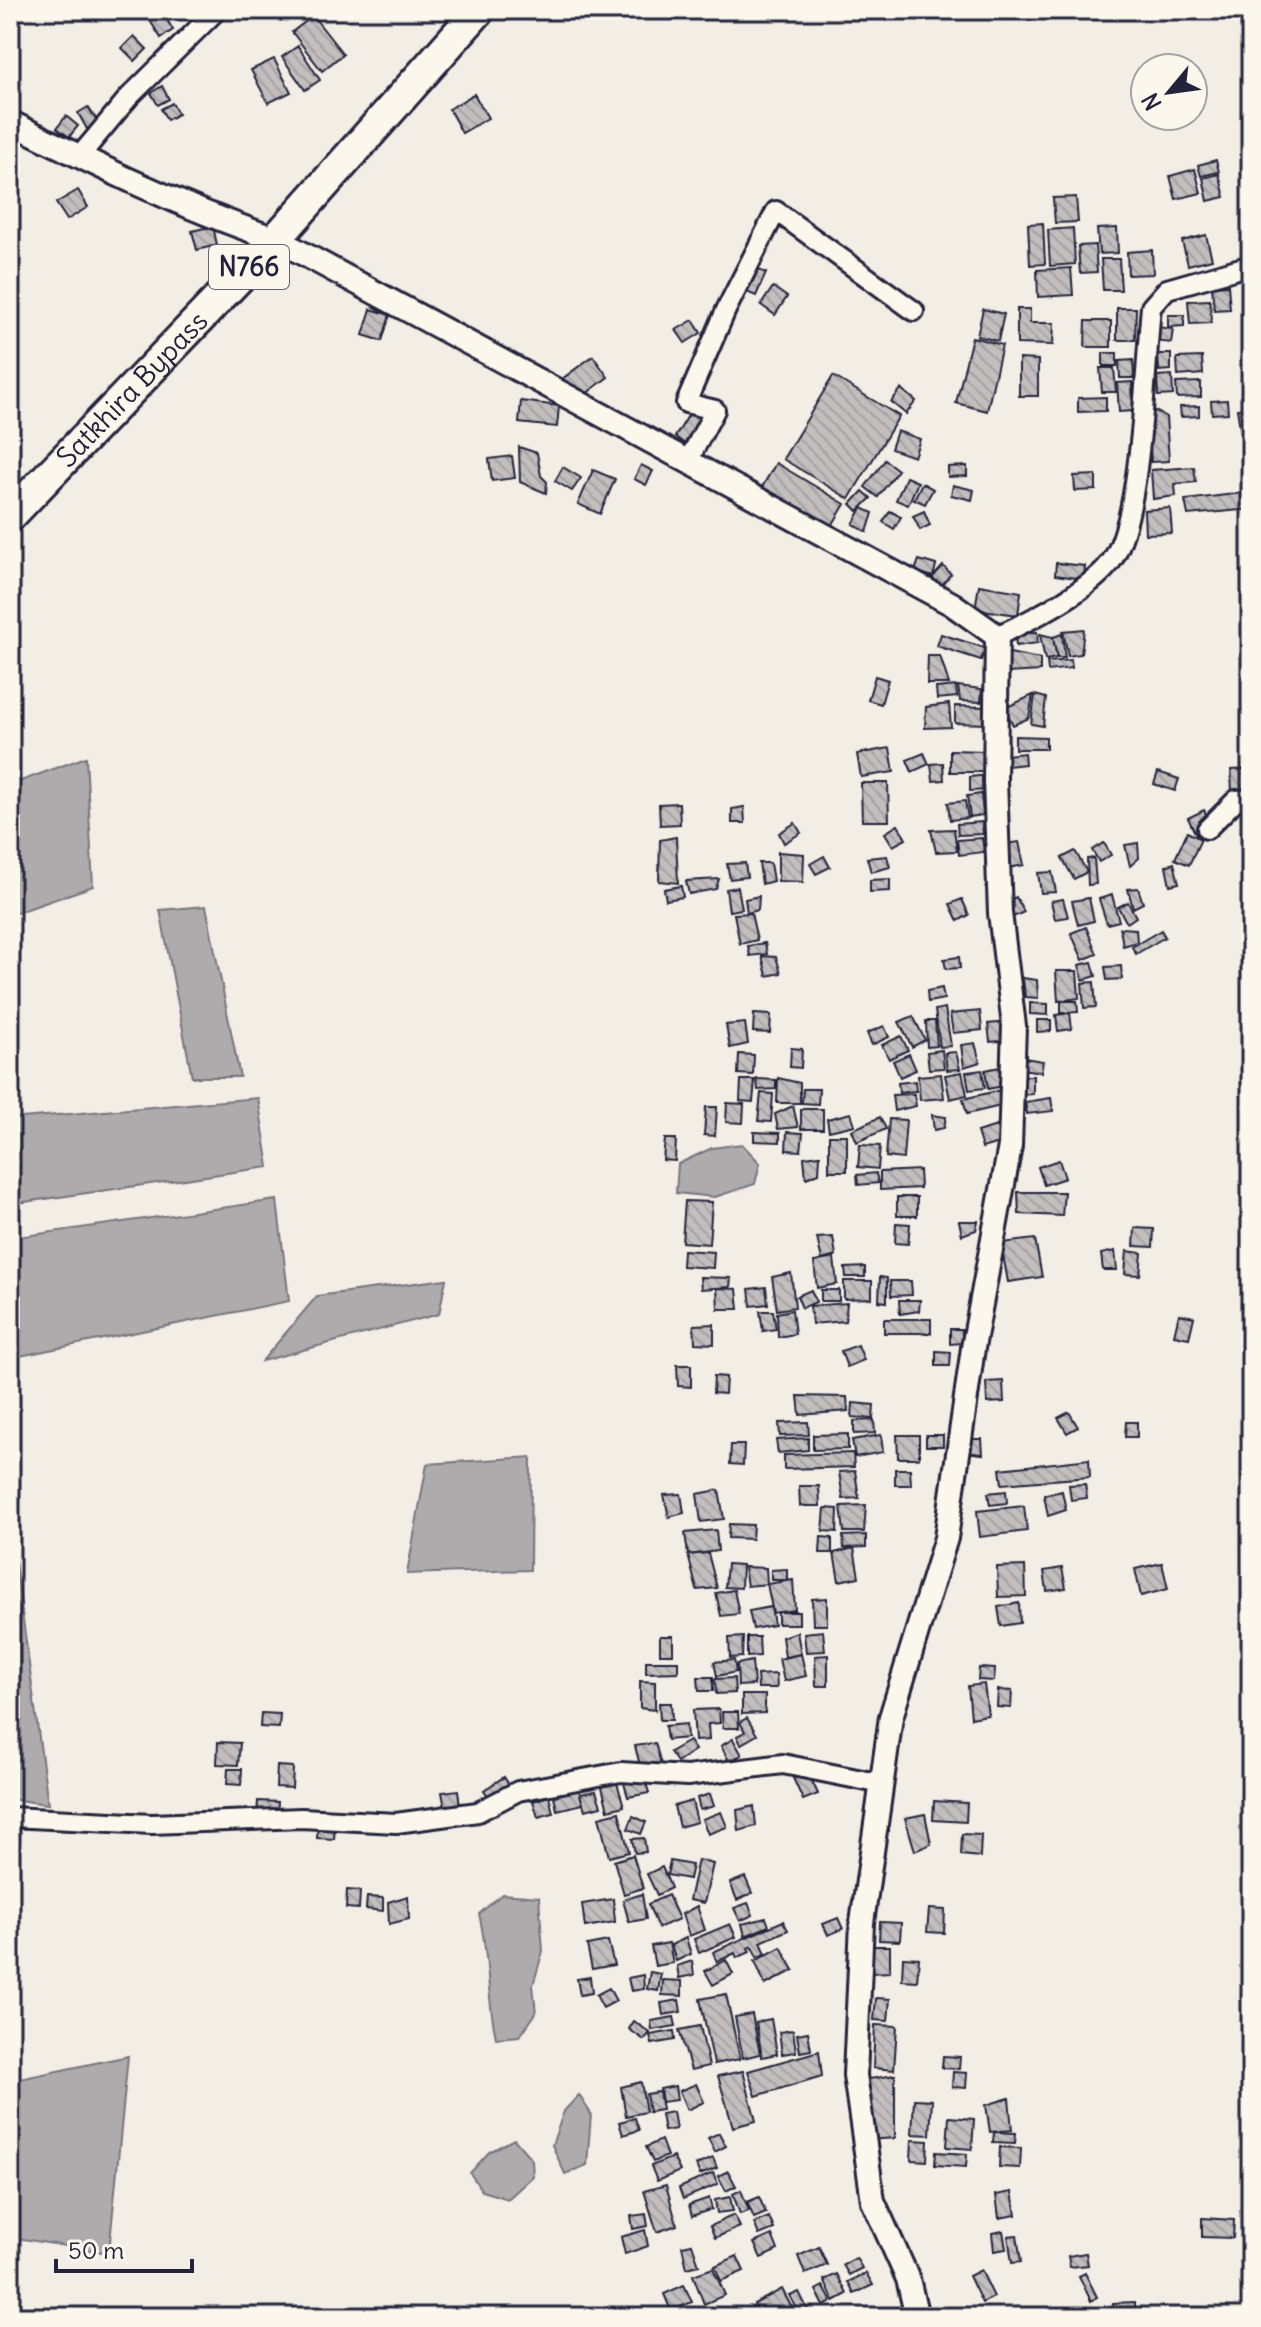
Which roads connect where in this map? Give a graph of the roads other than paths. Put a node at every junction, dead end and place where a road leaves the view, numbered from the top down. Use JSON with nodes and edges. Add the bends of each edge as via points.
{"nodes":[{"id":1,"x":217,"y":10,"type":"edge"},
{"id":2,"x":479,"y":10,"type":"edge"},
{"id":3,"x":10,"y":122,"type":"edge"},
{"id":4,"x":79,"y":157,"type":"junction"},
{"id":5,"x":276,"y":239,"type":"junction"},
{"id":6,"x":1251,"y":265,"type":"edge"},
{"id":7,"x":914,"y":311,"type":"dead end"},
{"id":8,"x":688,"y":461,"type":"junction"},
{"id":9,"x":10,"y":516,"type":"edge"},
{"id":10,"x":997,"y":636,"type":"junction"},
{"id":11,"x":1251,"y":799,"type":"edge"},
{"id":12,"x":1207,"y":829,"type":"dead end"},
{"id":13,"x":882,"y":1784,"type":"junction"},
{"id":14,"x":10,"y":1817,"type":"edge"},
{"id":15,"x":917,"y":2317,"type":"edge"}],
"edges":[{"from":1,"to":4,"type":"street","via":[[129,97]]},
{"from":2,"to":5,"type":"highway","name":"Satkhira Bypass","number":"N766"},
{"from":3,"to":4,"type":"street"},
{"from":4,"to":5,"type":"street"},
{"from":5,"to":8,"type":"street"},
{"from":5,"to":9,"type":"highway","name":"Satkhira Bypass","number":"N766"},
{"from":6,"to":10,"type":"street","via":[[1167,289],[1157,298],[1151,307],[1129,512],[1114,558],[1077,590]]},
{"from":7,"to":8,"type":"street","via":[[776,211],[686,403],[715,410]]},
{"from":8,"to":10,"type":"street","via":[[952,604]]},
{"from":10,"to":13,"type":"street","via":[[1000,913],[1014,1026],[1010,1146],[946,1538],[891,1717]]},
{"from":11,"to":12,"type":"street","via":[[1236,800]]},
{"from":13,"to":14,"type":"street","via":[[783,1764],[687,1776],[621,1772],[518,1791],[478,1812],[396,1823],[301,1818],[152,1824]]},
{"from":13,"to":15,"type":"street","via":[[862,1923],[855,2075],[873,2201],[908,2279]]}]}
